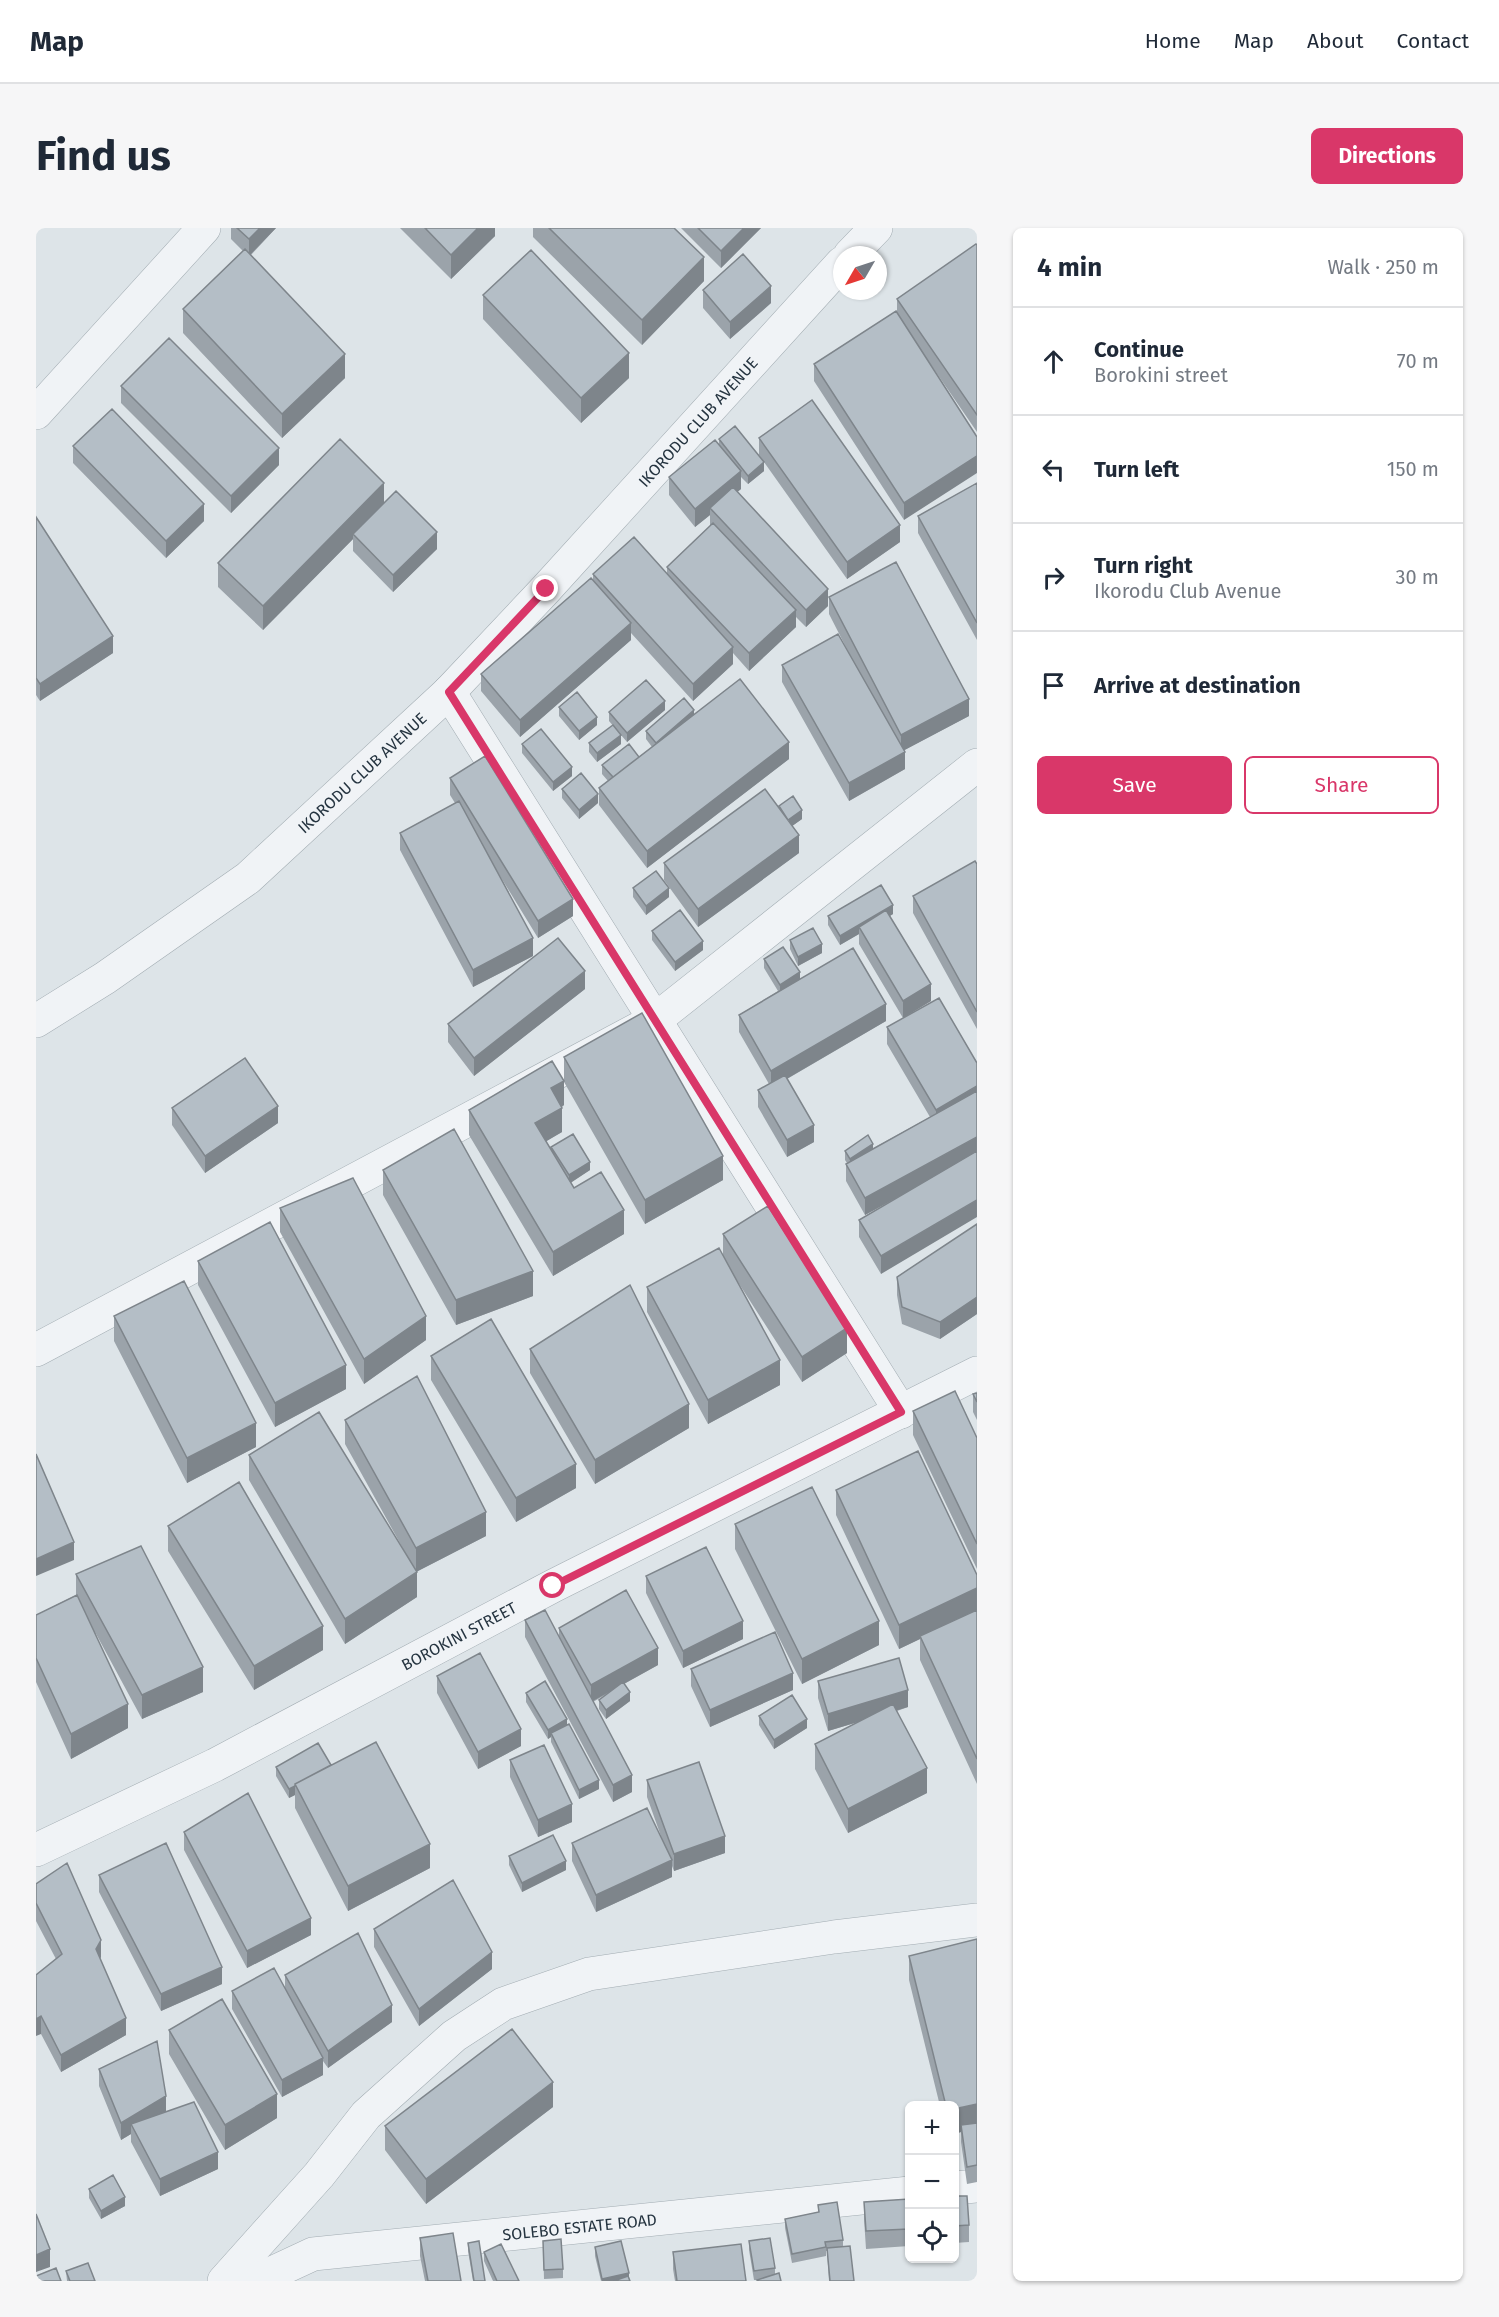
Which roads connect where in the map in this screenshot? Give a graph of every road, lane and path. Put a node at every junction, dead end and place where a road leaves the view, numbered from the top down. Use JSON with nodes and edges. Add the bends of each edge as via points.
{"nodes":[{"id":1,"x":204,"y":228,"type":"edge"},
{"id":2,"x":876,"y":228,"type":"edge"},
{"id":3,"x":859,"y":246,"type":"edge"},
{"id":4,"x":833,"y":273,"type":"edge"},
{"id":5,"x":36,"y":413,"type":"edge"},
{"id":6,"x":449,"y":692,"type":"junction"},
{"id":7,"x":977,"y":765,"type":"edge"},
{"id":8,"x":655,"y":1020,"type":"junction"},
{"id":9,"x":36,"y":1021,"type":"edge"},
{"id":10,"x":36,"y":1350,"type":"edge"},
{"id":11,"x":977,"y":1373,"type":"edge"},
{"id":12,"x":901,"y":1412,"type":"junction"},
{"id":13,"x":36,"y":1850,"type":"edge"},
{"id":14,"x":977,"y":1920,"type":"edge"},
{"id":15,"x":977,"y":2186,"type":"edge"},
{"id":16,"x":959,"y":2188,"type":"edge"},
{"id":17,"x":905,"y":2194,"type":"edge"},
{"id":18,"x":320,"y":2268,"type":"edge"},
{"id":19,"x":224,"y":2281,"type":"edge"},
{"id":20,"x":255,"y":2281,"type":"edge"}],
"edges":[{"from":1,"to":5,"type":"street"},
{"from":2,"to":3,"type":"street"},
{"from":4,"to":6,"type":"street","name":"IKORODU CLUB AVENUE"},
{"from":6,"to":8,"type":"street"},
{"from":6,"to":9,"type":"street","name":"IKORODU CLUB AVENUE","via":[[248,878]]},
{"from":7,"to":8,"type":"street"},
{"from":8,"to":10,"type":"street"},
{"from":8,"to":12,"type":"street"},
{"from":11,"to":12,"type":"street","name":"BOROKINI STREET"},
{"from":12,"to":13,"type":"street","name":"BOROKINI STREET","via":[[553,1586],[215,1765]]},
{"from":14,"to":19,"type":"street","via":[[589,1974],[503,2004],[454,2036],[366,2115]]},
{"from":15,"to":16,"type":"street"},
{"from":17,"to":18,"type":"street","name":"SOLEBO ESTATE ROAD"},
{"from":18,"to":20,"type":"street","name":"SOLEBO ESTATE ROAD"}]}
